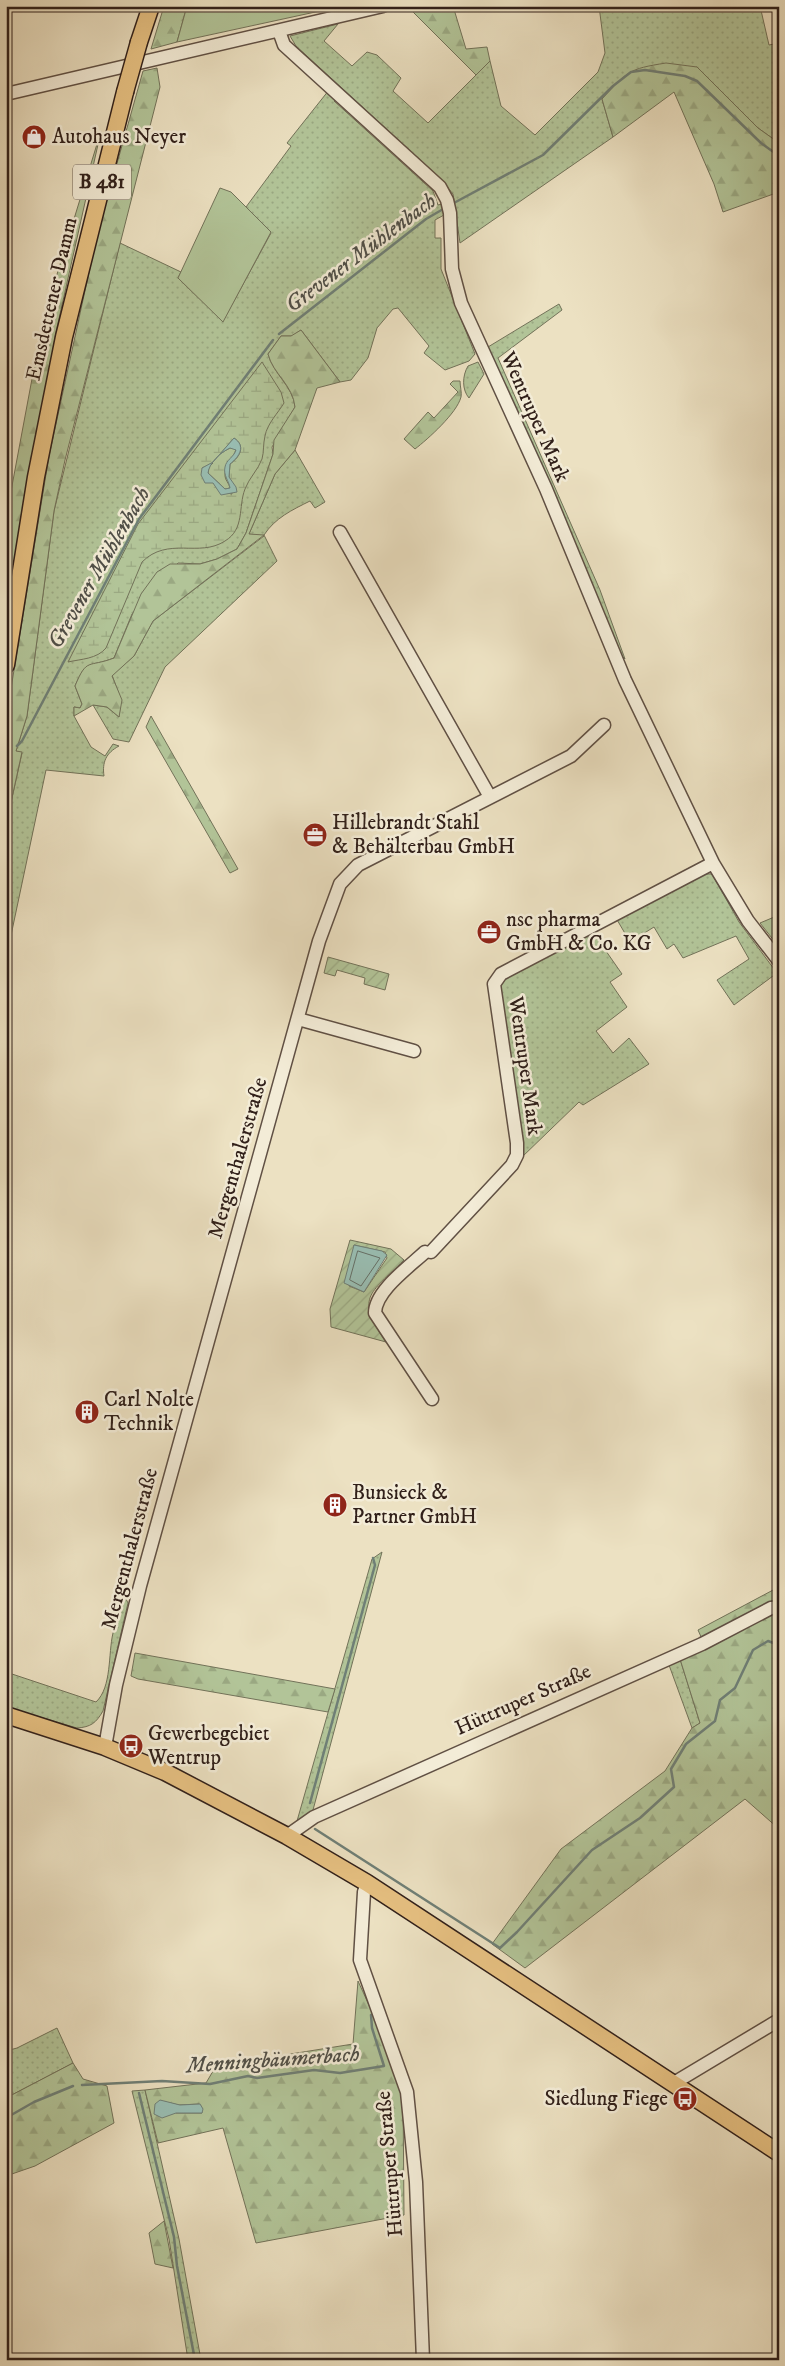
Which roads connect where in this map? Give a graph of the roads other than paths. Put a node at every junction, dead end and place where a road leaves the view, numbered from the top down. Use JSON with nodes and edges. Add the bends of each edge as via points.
{"nodes":[{"id":1,"x":151,"y":6,"type":"edge"},
{"id":2,"x":383,"y":6,"type":"edge"},
{"id":3,"x":279,"y":31,"type":"junction"},
{"id":4,"x":6,"y":94,"type":"edge"},
{"id":5,"x":340,"y":532,"type":"dead end"},
{"id":6,"x":6,"y":665,"type":"edge"},
{"id":7,"x":604,"y":725,"type":"dead end"},
{"id":8,"x":490,"y":797,"type":"junction"},
{"id":9,"x":714,"y":862,"type":"junction"},
{"id":10,"x":779,"y":961,"type":"edge"},
{"id":11,"x":298,"y":1019,"type":"junction"},
{"id":12,"x":414,"y":1051,"type":"dead end"},
{"id":13,"x":432,"y":1399,"type":"dead end"},
{"id":14,"x":779,"y":1607,"type":"edge"},
{"id":15,"x":6,"y":1715,"type":"edge"},
{"id":16,"x":104,"y":1747,"type":"junction"},
{"id":17,"x":287,"y":1836,"type":"junction"},
{"id":18,"x":367,"y":1883,"type":"junction"},
{"id":19,"x":779,"y":2020,"type":"edge"},
{"id":20,"x":674,"y":2083,"type":"junction"},
{"id":21,"x":779,"y":2153,"type":"edge"},
{"id":22,"x":423,"y":2360,"type":"edge"}],
"edges":[{"from":1,"to":6,"type":"main road","name":"Emsdettener Damm","number":"B 481","bridge":true,"via":[[125,92],[64,336],[36,477]]},
{"from":2,"to":3,"type":"street"},
{"from":3,"to":4,"type":"street"},
{"from":3,"to":9,"type":"street","name":"Wentruper Mark","via":[[284,45],[440,187],[449,206],[452,270],[461,303],[546,489],[626,680]]},
{"from":5,"to":8,"type":"street"},
{"from":7,"to":8,"type":"street","name":"Mergenthalerstraße","via":[[571,756]]},
{"from":8,"to":11,"type":"street","name":"Mergenthalerstraße","via":[[358,865],[345,876],[319,941]]},
{"from":9,"to":10,"type":"street","name":"Wentruper Mark","via":[[748,920]]},
{"from":9,"to":13,"type":"street","name":"Wentruper Mark","via":[[501,974],[494,984],[517,1155],[512,1165],[428,1252],[380,1295],[376,1305],[376,1313]]},
{"from":11,"to":12,"type":"street"},
{"from":11,"to":16,"type":"street","name":"Mergenthalerstraße","via":[[140,1586]]},
{"from":14,"to":17,"type":"street","name":"Hüttruper Straße","via":[[314,1817]]},
{"from":15,"to":16,"type":"main road"},
{"from":16,"to":17,"type":"main road","via":[[204,1791]]},
{"from":17,"to":18,"type":"main road"},
{"from":18,"to":20,"type":"main road"},
{"from":18,"to":22,"type":"street","name":"Hüttruper Straße","via":[[360,1960],[407,2092],[416,2182]]},
{"from":19,"to":20,"type":"street"},
{"from":20,"to":21,"type":"main road"}]}
